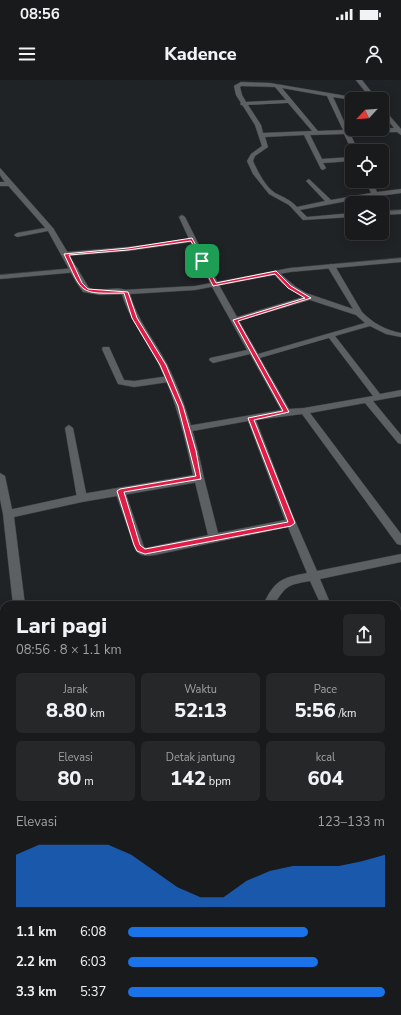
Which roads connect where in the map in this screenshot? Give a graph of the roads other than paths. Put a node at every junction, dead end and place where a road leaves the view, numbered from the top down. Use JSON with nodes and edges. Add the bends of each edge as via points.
{"nodes":[{"id":1,"x":359,"y":80,"type":"edge"},
{"id":2,"x":277,"y":86,"type":"junction"},
{"id":3,"x":368,"y":92,"type":"edge"},
{"id":4,"x":329,"y":94,"type":"junction"},
{"id":5,"x":345,"y":97,"type":"edge"},
{"id":6,"x":289,"y":100,"type":"junction"},
{"id":7,"x":243,"y":104,"type":"junction"},
{"id":8,"x":389,"y":118,"type":"edge"},
{"id":9,"x":345,"y":129,"type":"edge"},
{"id":10,"x":345,"y":131,"type":"edge"},
{"id":11,"x":389,"y":132,"type":"edge"},
{"id":12,"x":400,"y":132,"type":"edge"},
{"id":13,"x":306,"y":133,"type":"junction"},
{"id":14,"x":316,"y":133,"type":"junction"},
{"id":15,"x":262,"y":135,"type":"junction"},
{"id":16,"x":345,"y":159,"type":"edge"},
{"id":17,"x":319,"y":161,"type":"junction"},
{"id":18,"x":323,"y":168,"type":"dead end"},
{"id":19,"x":0,"y":170,"type":"edge"},
{"id":20,"x":309,"y":181,"type":"dead end"},
{"id":21,"x":4,"y":184,"type":"edge"},
{"id":22,"x":372,"y":188,"type":"edge"},
{"id":23,"x":401,"y":191,"type":"edge"},
{"id":24,"x":375,"y":194,"type":"junction"},
{"id":25,"x":330,"y":202,"type":"junction"},
{"id":26,"x":296,"y":209,"type":"junction"},
{"id":27,"x":389,"y":212,"type":"edge"},
{"id":28,"x":401,"y":212,"type":"edge"},
{"id":29,"x":345,"y":216,"type":"edge"},
{"id":30,"x":182,"y":217,"type":"dead end"},
{"id":31,"x":51,"y":229,"type":"junction"},
{"id":32,"x":17,"y":235,"type":"dead end"},
{"id":33,"x":192,"y":240,"type":"junction"},
{"id":34,"x":66,"y":254,"type":"junction"},
{"id":35,"x":401,"y":260,"type":"edge"},
{"id":36,"x":331,"y":266,"type":"junction"},
{"id":37,"x":75,"y":270,"type":"junction"},
{"id":38,"x":276,"y":272,"type":"junction"},
{"id":39,"x":0,"y":276,"type":"edge"},
{"id":40,"x":215,"y":285,"type":"junction"},
{"id":41,"x":126,"y":292,"type":"junction"},
{"id":42,"x":309,"y":298,"type":"junction"},
{"id":43,"x":359,"y":314,"type":"junction"},
{"id":44,"x":235,"y":320,"type":"junction"},
{"id":45,"x":369,"y":324,"type":"junction"},
{"id":46,"x":330,"y":335,"type":"junction"},
{"id":47,"x":401,"y":335,"type":"edge"},
{"id":48,"x":106,"y":349,"type":"dead end"},
{"id":49,"x":254,"y":354,"type":"junction"},
{"id":50,"x":213,"y":360,"type":"dead end"},
{"id":51,"x":169,"y":379,"type":"junction"},
{"id":52,"x":401,"y":393,"type":"edge"},
{"id":53,"x":379,"y":398,"type":"junction"},
{"id":54,"x":368,"y":401,"type":"junction"},
{"id":55,"x":304,"y":411,"type":"junction"},
{"id":56,"x":286,"y":412,"type":"junction"},
{"id":57,"x":251,"y":418,"type":"junction"},
{"id":58,"x":69,"y":428,"type":"dead end"},
{"id":59,"x":187,"y":428,"type":"junction"},
{"id":60,"x":401,"y":441,"type":"edge"},
{"id":61,"x":0,"y":476,"type":"edge"},
{"id":62,"x":199,"y":478,"type":"junction"},
{"id":63,"x":120,"y":491,"type":"junction"},
{"id":64,"x":82,"y":498,"type":"junction"},
{"id":65,"x":8,"y":514,"type":"junction"},
{"id":66,"x":291,"y":523,"type":"junction"},
{"id":67,"x":214,"y":538,"type":"junction"},
{"id":68,"x":401,"y":541,"type":"edge"},
{"id":69,"x":401,"y":558,"type":"edge"},
{"id":70,"x":315,"y":576,"type":"junction"},
{"id":71,"x":19,"y":601,"type":"edge"},
{"id":72,"x":271,"y":601,"type":"edge"},
{"id":73,"x":324,"y":601,"type":"edge"}],
"edges":[{"from":1,"to":3,"type":"street"},
{"from":2,"to":4,"type":"street"},
{"from":2,"to":6,"type":"street"},
{"from":2,"to":7,"type":"street","via":[[238,85]]},
{"from":4,"to":5,"type":"street"},
{"from":4,"to":9,"type":"street"},
{"from":6,"to":7,"type":"street"},
{"from":6,"to":14,"type":"street"},
{"from":7,"to":15,"type":"street"},
{"from":8,"to":12,"type":"street"},
{"from":10,"to":14,"type":"street"},
{"from":11,"to":12,"type":"street"},
{"from":13,"to":14,"type":"street"},
{"from":13,"to":15,"type":"street"},
{"from":13,"to":17,"type":"street"},
{"from":15,"to":26,"type":"street","via":[[265,147],[251,158],[256,174],[271,193]]},
{"from":16,"to":17,"type":"street"},
{"from":17,"to":18,"type":"street"},
{"from":19,"to":21,"type":"main road"},
{"from":20,"to":25,"type":"street"},
{"from":21,"to":31,"type":"main road"},
{"from":22,"to":24,"type":"street"},
{"from":23,"to":24,"type":"street"},
{"from":24,"to":25,"type":"street"},
{"from":25,"to":26,"type":"street"},
{"from":26,"to":29,"type":"street","via":[[305,219]]},
{"from":27,"to":28,"type":"street"},
{"from":30,"to":33,"type":"street"},
{"from":31,"to":32,"type":"street"},
{"from":31,"to":34,"type":"main road"},
{"from":33,"to":34,"type":"street"},
{"from":33,"to":40,"type":"street"},
{"from":34,"to":37,"type":"main road"},
{"from":35,"to":36,"type":"main road"},
{"from":36,"to":38,"type":"main road"},
{"from":36,"to":43,"type":"street"},
{"from":37,"to":39,"type":"street"},
{"from":37,"to":41,"type":"main road","via":[[80,284],[86,290]]},
{"from":38,"to":40,"type":"main road"},
{"from":38,"to":42,"type":"street","via":[[290,287]]},
{"from":40,"to":41,"type":"main road"},
{"from":40,"to":44,"type":"street"},
{"from":41,"to":51,"type":"main road","via":[[133,313]]},
{"from":42,"to":43,"type":"street"},
{"from":42,"to":44,"type":"street"},
{"from":43,"to":45,"type":"street"},
{"from":44,"to":49,"type":"street"},
{"from":45,"to":46,"type":"street"},
{"from":45,"to":47,"type":"street","via":[[380,330]]},
{"from":46,"to":49,"type":"street"},
{"from":46,"to":53,"type":"street"},
{"from":48,"to":51,"type":"street","via":[[121,382],[134,384]]},
{"from":49,"to":50,"type":"street"},
{"from":49,"to":56,"type":"street"},
{"from":51,"to":59,"type":"main road"},
{"from":52,"to":53,"type":"street"},
{"from":53,"to":54,"type":"street"},
{"from":54,"to":55,"type":"street"},
{"from":54,"to":60,"type":"street"},
{"from":55,"to":56,"type":"street"},
{"from":55,"to":68,"type":"street"},
{"from":56,"to":57,"type":"street"},
{"from":57,"to":59,"type":"street"},
{"from":57,"to":66,"type":"street"},
{"from":58,"to":64,"type":"street"},
{"from":59,"to":62,"type":"main road"},
{"from":61,"to":65,"type":"street"},
{"from":62,"to":63,"type":"main road"},
{"from":62,"to":67,"type":"street"},
{"from":63,"to":64,"type":"main road"},
{"from":63,"to":67,"type":"street","via":[[140,549],[145,552]]},
{"from":64,"to":65,"type":"main road"},
{"from":65,"to":71,"type":"main road"},
{"from":66,"to":67,"type":"street"},
{"from":66,"to":70,"type":"street"},
{"from":69,"to":70,"type":"street"},
{"from":70,"to":72,"type":"street","via":[[289,581],[280,586]]},
{"from":70,"to":73,"type":"street"}]}
